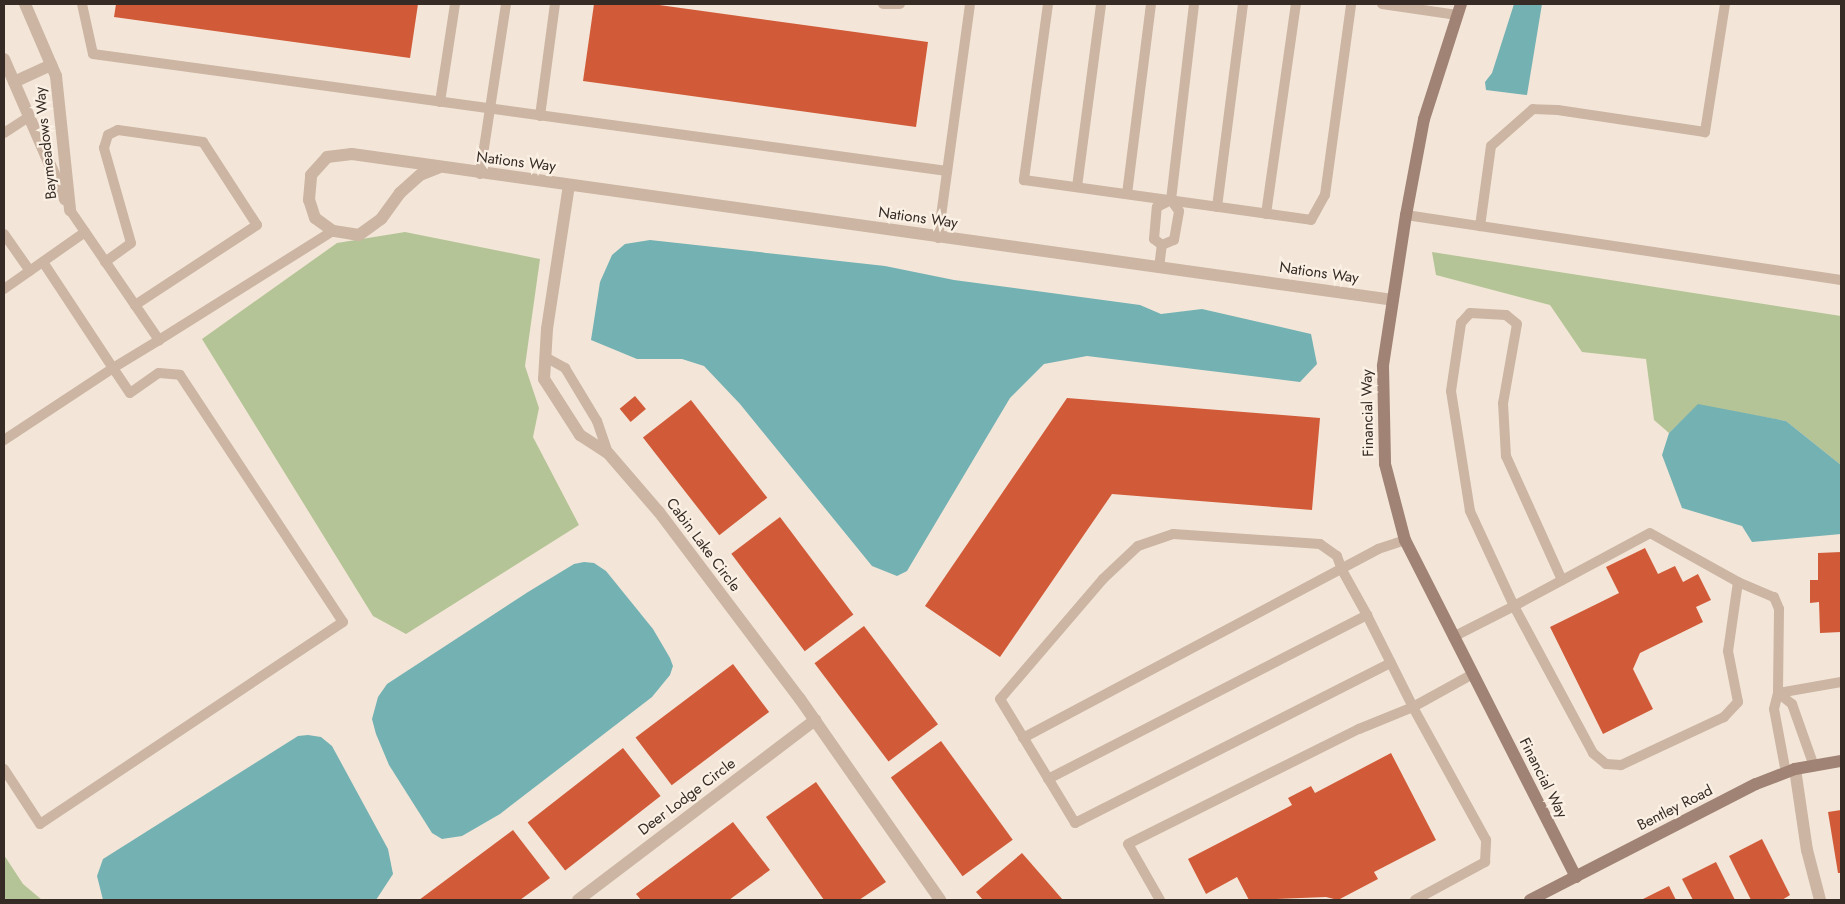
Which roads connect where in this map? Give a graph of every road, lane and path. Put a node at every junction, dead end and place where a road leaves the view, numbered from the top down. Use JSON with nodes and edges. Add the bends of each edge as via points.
{"nodes":[{"id":1,"x":25,"y":4,"type":"edge"},
{"id":2,"x":82,"y":4,"type":"edge"},
{"id":3,"x":455,"y":4,"type":"edge"},
{"id":4,"x":506,"y":4,"type":"edge"},
{"id":5,"x":555,"y":4,"type":"edge"},
{"id":6,"x":883,"y":4,"type":"edge"},
{"id":7,"x":900,"y":4,"type":"edge"},
{"id":8,"x":970,"y":4,"type":"edge"},
{"id":9,"x":1048,"y":4,"type":"edge"},
{"id":10,"x":1101,"y":4,"type":"edge"},
{"id":11,"x":1151,"y":4,"type":"edge"},
{"id":12,"x":1194,"y":4,"type":"edge"},
{"id":13,"x":1243,"y":4,"type":"edge"},
{"id":14,"x":1296,"y":4,"type":"edge"},
{"id":15,"x":1352,"y":4,"type":"edge"},
{"id":16,"x":1382,"y":4,"type":"edge"},
{"id":17,"x":1725,"y":4,"type":"edge"},
{"id":18,"x":1459,"y":9,"type":"edge"},
{"id":19,"x":4,"y":60,"type":"edge"},
{"id":20,"x":51,"y":65,"type":"junction"},
{"id":21,"x":14,"y":82,"type":"junction"},
{"id":22,"x":440,"y":102,"type":"junction"},
{"id":23,"x":491,"y":109,"type":"junction"},
{"id":24,"x":540,"y":116,"type":"junction"},
{"id":25,"x":29,"y":117,"type":"junction"},
{"id":26,"x":4,"y":134,"type":"edge"},
{"id":27,"x":438,"y":168,"type":"junction"},
{"id":28,"x":947,"y":171,"type":"junction"},
{"id":29,"x":480,"y":174,"type":"junction"},
{"id":30,"x":569,"y":185,"type":"junction"},
{"id":31,"x":1077,"y":187,"type":"junction"},
{"id":32,"x":1126,"y":194,"type":"junction"},
{"id":33,"x":1171,"y":200,"type":"junction"},
{"id":34,"x":1217,"y":206,"type":"junction"},
{"id":35,"x":70,"y":210,"type":"junction"},
{"id":36,"x":1266,"y":214,"type":"junction"},
{"id":37,"x":1406,"y":215,"type":"junction"},
{"id":38,"x":1480,"y":226,"type":"junction"},
{"id":39,"x":333,"y":231,"type":"junction"},
{"id":40,"x":84,"y":232,"type":"junction"},
{"id":41,"x":4,"y":234,"type":"edge"},
{"id":42,"x":938,"y":238,"type":"junction"},
{"id":43,"x":1162,"y":245,"type":"junction"},
{"id":44,"x":43,"y":262,"type":"junction"},
{"id":45,"x":105,"y":262,"type":"junction"},
{"id":46,"x":1159,"y":268,"type":"junction"},
{"id":47,"x":30,"y":271,"type":"junction"},
{"id":48,"x":1841,"y":280,"type":"edge"},
{"id":49,"x":4,"y":289,"type":"edge"},
{"id":50,"x":1393,"y":300,"type":"junction"},
{"id":51,"x":135,"y":305,"type":"junction"},
{"id":52,"x":158,"y":340,"type":"junction"},
{"id":53,"x":547,"y":358,"type":"junction"},
{"id":54,"x":113,"y":368,"type":"junction"},
{"id":55,"x":4,"y":440,"type":"edge"},
{"id":56,"x":608,"y":453,"type":"junction"},
{"id":57,"x":1405,"y":540,"type":"junction"},
{"id":58,"x":1342,"y":570,"type":"junction"},
{"id":59,"x":1562,"y":580,"type":"junction"},
{"id":60,"x":1738,"y":582,"type":"junction"},
{"id":61,"x":1514,"y":606,"type":"junction"},
{"id":62,"x":1367,"y":615,"type":"junction"},
{"id":63,"x":1452,"y":637,"type":"junction"},
{"id":64,"x":1391,"y":663,"type":"junction"},
{"id":65,"x":1473,"y":674,"type":"junction"},
{"id":66,"x":1841,"y":682,"type":"edge"},
{"id":67,"x":1778,"y":693,"type":"junction"},
{"id":68,"x":1413,"y":707,"type":"junction"},
{"id":69,"x":815,"y":720,"type":"junction"},
{"id":70,"x":1024,"y":738,"type":"junction"},
{"id":71,"x":1841,"y":761,"type":"edge"},
{"id":72,"x":1814,"y":766,"type":"junction"},
{"id":73,"x":4,"y":769,"type":"edge"},
{"id":74,"x":1790,"y":771,"type":"junction"},
{"id":75,"x":1048,"y":779,"type":"junction"},
{"id":76,"x":1576,"y":877,"type":"junction"},
{"id":77,"x":578,"y":900,"type":"edge"},
{"id":78,"x":940,"y":900,"type":"edge"},
{"id":79,"x":1160,"y":900,"type":"edge"},
{"id":80,"x":1415,"y":900,"type":"edge"},
{"id":81,"x":1530,"y":900,"type":"edge"},
{"id":82,"x":1820,"y":900,"type":"edge"}],
"edges":[{"from":1,"to":20,"type":"street","name":"Baymeadows Way"},
{"from":2,"to":22,"type":"lane","via":[[93,54]]},
{"from":3,"to":22,"type":"lane"},
{"from":4,"to":23,"type":"lane"},
{"from":5,"to":24,"type":"lane"},
{"from":6,"to":7,"type":"lane"},
{"from":8,"to":28,"type":"lane"},
{"from":9,"to":31,"type":"lane","via":[[1024,180]]},
{"from":10,"to":31,"type":"lane"},
{"from":11,"to":32,"type":"lane"},
{"from":12,"to":33,"type":"lane"},
{"from":13,"to":34,"type":"lane"},
{"from":14,"to":36,"type":"lane"},
{"from":15,"to":36,"type":"lane","via":[[1325,195],[1312,220]]},
{"from":16,"to":18,"type":"lane"},
{"from":17,"to":38,"type":"lane","via":[[1705,132],[1558,110],[1533,110],[1491,146]]},
{"from":18,"to":37,"type":"street","name":"Financial Way","via":[[1424,119]]},
{"from":19,"to":21,"type":"street","name":"Baymeadows Way"},
{"from":20,"to":21,"type":"street"},
{"from":20,"to":35,"type":"street","name":"Baymeadows Way","via":[[58,94]]},
{"from":21,"to":25,"type":"street","name":"Baymeadows Way"},
{"from":22,"to":23,"type":"lane"},
{"from":23,"to":24,"type":"lane"},
{"from":23,"to":29,"type":"lane"},
{"from":24,"to":28,"type":"lane"},
{"from":25,"to":26,"type":"lane"},
{"from":25,"to":35,"type":"street","name":"Baymeadows Way"},
{"from":27,"to":29,"type":"street","name":"Nations Way"},
{"from":27,"to":39,"type":"street","via":[[420,175],[400,192],[381,220],[359,235]]},
{"from":27,"to":39,"type":"street","name":"Nations Way","via":[[408,160],[352,154],[327,157],[311,175],[309,200],[315,218]]},
{"from":28,"to":42,"type":"lane"},
{"from":29,"to":30,"type":"street","name":"Nations Way"},
{"from":30,"to":42,"type":"street","name":"Nations Way"},
{"from":30,"to":53,"type":"street","name":"Cabin Lake Circle","via":[[547,329]]},
{"from":31,"to":32,"type":"lane"},
{"from":32,"to":33,"type":"lane"},
{"from":33,"to":34,"type":"lane"},
{"from":33,"to":43,"type":"lane","via":[[1179,211],[1174,240]]},
{"from":33,"to":43,"type":"lane","via":[[1157,207],[1154,239]]},
{"from":34,"to":36,"type":"lane"},
{"from":35,"to":40,"type":"lane"},
{"from":37,"to":38,"type":"lane"},
{"from":37,"to":50,"type":"street","name":"Financial Way"},
{"from":38,"to":48,"type":"lane"},
{"from":39,"to":52,"type":"lane"},
{"from":40,"to":44,"type":"lane"},
{"from":40,"to":45,"type":"lane"},
{"from":41,"to":47,"type":"lane"},
{"from":42,"to":46,"type":"street","name":"Nations Way"},
{"from":43,"to":46,"type":"lane"},
{"from":44,"to":47,"type":"lane"},
{"from":44,"to":54,"type":"lane"},
{"from":45,"to":51,"type":"lane"},
{"from":45,"to":51,"type":"lane","via":[[132,243],[104,148],[108,135],[118,130],[203,142],[258,225]]},
{"from":46,"to":50,"type":"street","name":"Nations Way"},
{"from":47,"to":49,"type":"lane"},
{"from":50,"to":57,"type":"street","name":"Financial Way","via":[[1381,412],[1385,464]]},
{"from":51,"to":52,"type":"lane"},
{"from":52,"to":54,"type":"lane"},
{"from":53,"to":56,"type":"lane","via":[[564,368],[597,421]]},
{"from":53,"to":56,"type":"street","name":"Cabin Lake Circle","via":[[544,379],[580,435]]},
{"from":54,"to":55,"type":"lane"},
{"from":54,"to":73,"type":"lane","via":[[130,393],[159,373],[180,375],[343,622],[40,824]]},
{"from":56,"to":69,"type":"street","name":"Cabin Lake Circle","via":[[659,512]]},
{"from":57,"to":58,"type":"lane","via":[[1378,549]]},
{"from":57,"to":63,"type":"street","name":"Financial Way"},
{"from":58,"to":62,"type":"lane"},
{"from":58,"to":70,"type":"lane"},
{"from":58,"to":70,"type":"lane","via":[[1337,556],[1320,544],[1173,534],[1138,546],[1103,578],[1000,699]]},
{"from":59,"to":60,"type":"lane","via":[[1650,534]]},
{"from":59,"to":61,"type":"lane"},
{"from":59,"to":61,"type":"lane","via":[[1506,456],[1503,403],[1517,324],[1506,315],[1470,313],[1461,323],[1451,391],[1456,440],[1470,511]]},
{"from":60,"to":61,"type":"lane","via":[[1728,651],[1738,702],[1734,711],[1622,765],[1606,764],[1593,753]]},
{"from":60,"to":67,"type":"lane","via":[[1774,597],[1779,609]]},
{"from":61,"to":63,"type":"lane"},
{"from":62,"to":64,"type":"lane"},
{"from":62,"to":75,"type":"lane"},
{"from":63,"to":65,"type":"street","name":"Financial Way"},
{"from":64,"to":68,"type":"lane"},
{"from":64,"to":75,"type":"lane","via":[[1074,823]]},
{"from":65,"to":68,"type":"lane"},
{"from":65,"to":76,"type":"street","name":"Financial Way"},
{"from":66,"to":67,"type":"lane"},
{"from":67,"to":72,"type":"lane","via":[[1792,704]]},
{"from":67,"to":74,"type":"lane","via":[[1774,709]]},
{"from":68,"to":79,"type":"lane","via":[[1359,729],[1128,844]]},
{"from":68,"to":80,"type":"lane","via":[[1486,840],[1485,862]]},
{"from":69,"to":77,"type":"street","name":"Deer Lodge Circle"},
{"from":69,"to":78,"type":"street","name":"Cabin Lake Circle"},
{"from":70,"to":75,"type":"lane"},
{"from":71,"to":72,"type":"street","name":"Bentley Road"},
{"from":72,"to":74,"type":"street","name":"Bentley Road"},
{"from":74,"to":76,"type":"street","name":"Bentley Road","via":[[1756,784]]},
{"from":74,"to":82,"type":"street"},
{"from":76,"to":81,"type":"street","name":"Bentley Road"}]}
